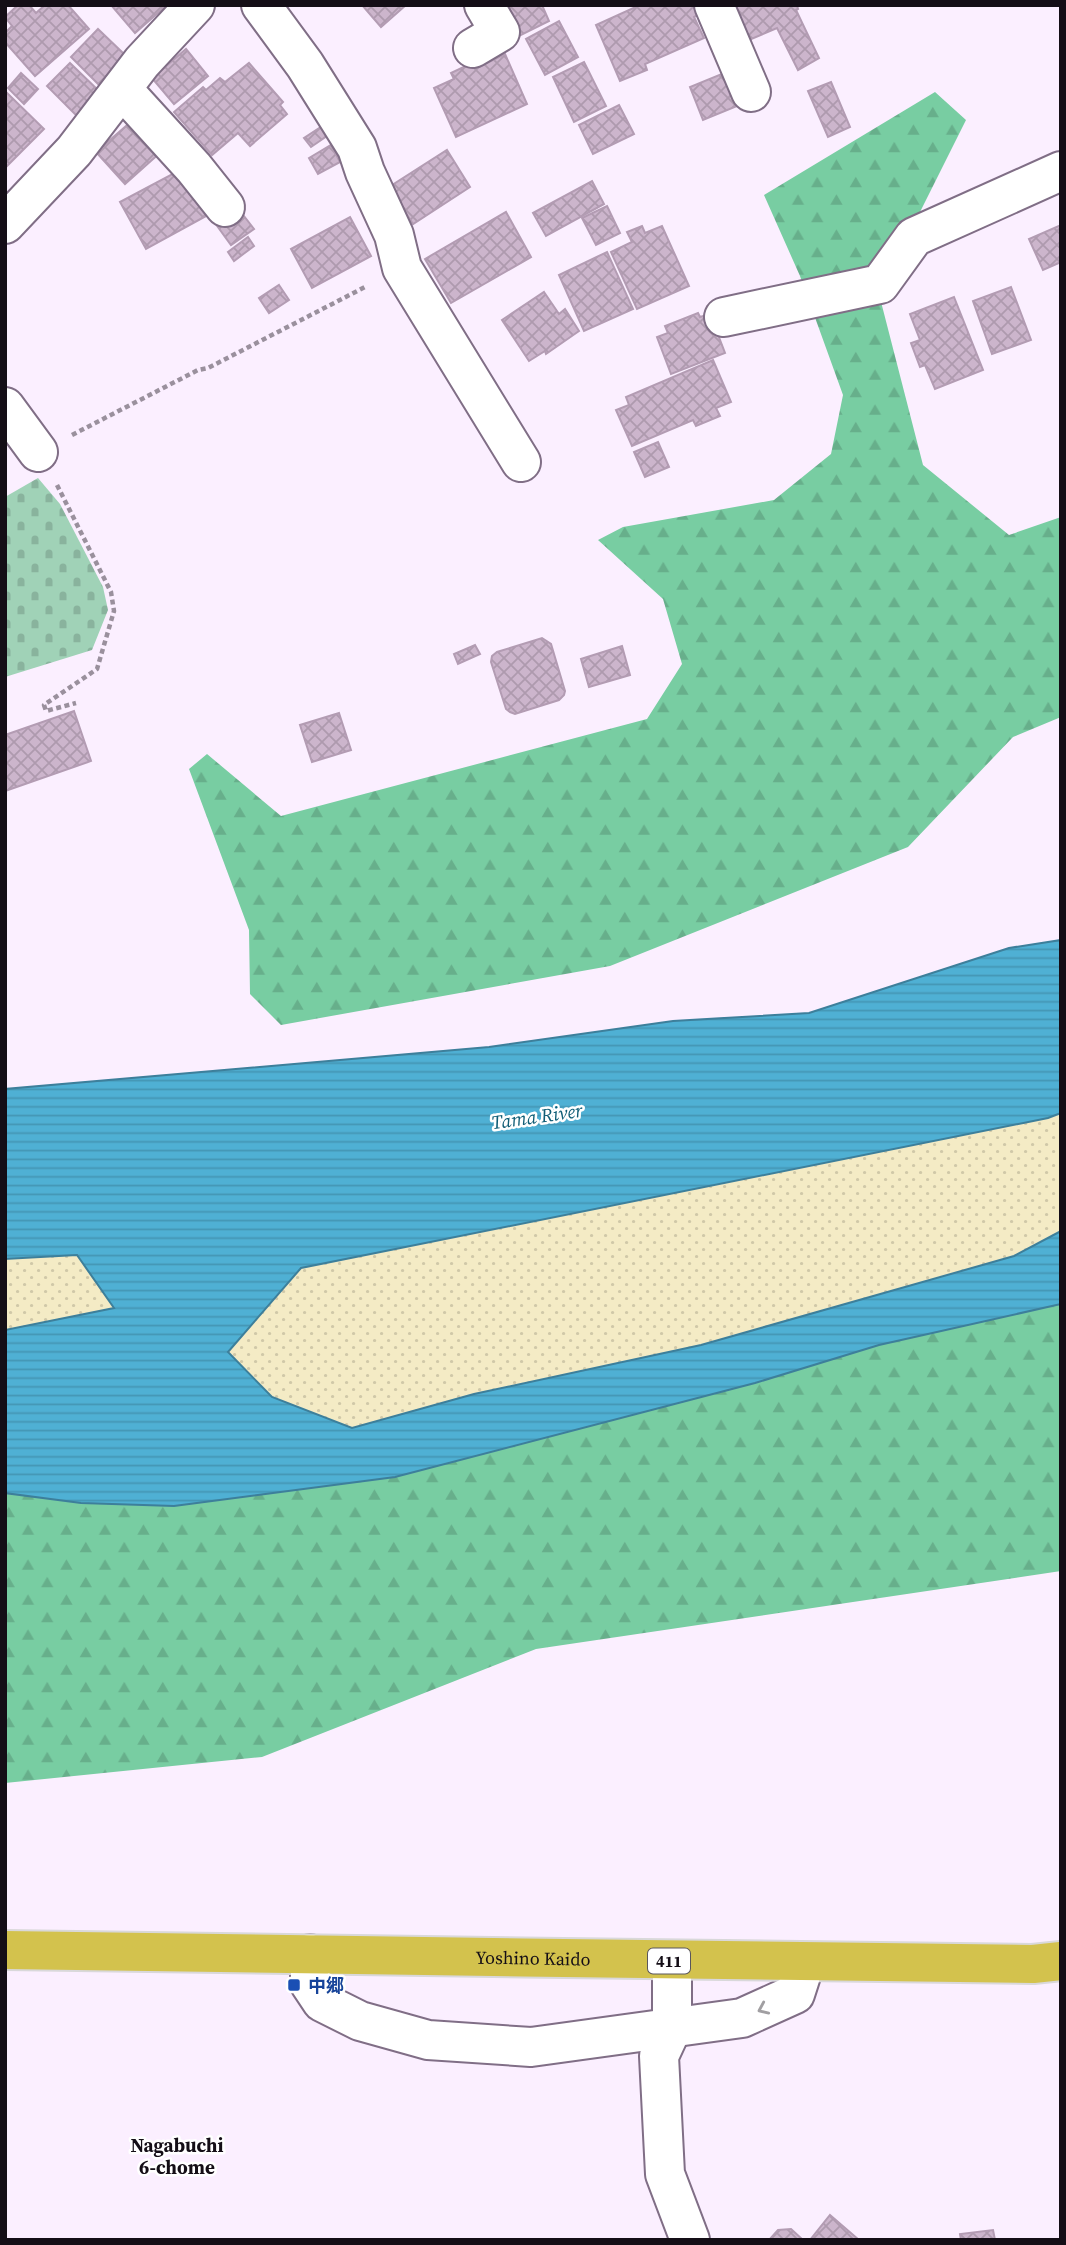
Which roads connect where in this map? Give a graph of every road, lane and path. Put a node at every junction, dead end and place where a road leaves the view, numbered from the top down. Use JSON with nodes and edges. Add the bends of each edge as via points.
{"nodes":[{"id":1,"x":195,"y":5,"type":"edge"},
{"id":2,"x":261,"y":5,"type":"edge"},
{"id":3,"x":484,"y":5,"type":"edge"},
{"id":4,"x":715,"y":5,"type":"edge"},
{"id":5,"x":473,"y":48,"type":"dead end"},
{"id":6,"x":122,"y":89,"type":"junction"},
{"id":7,"x":751,"y":92,"type":"dead end"},
{"id":8,"x":1061,"y":171,"type":"edge"},
{"id":9,"x":225,"y":207,"type":"dead end"},
{"id":10,"x":5,"y":225,"type":"edge"},
{"id":11,"x":402,"y":268,"type":"junction"},
{"id":12,"x":724,"y":317,"type":"dead end"},
{"id":13,"x":5,"y":407,"type":"edge"},
{"id":14,"x":38,"y":452,"type":"junction"},
{"id":15,"x":521,"y":462,"type":"dead end"},
{"id":16,"x":76,"y":703,"type":"dead end"},
{"id":17,"x":5,"y":1950,"type":"edge"},
{"id":18,"x":310,"y":1954,"type":"junction"},
{"id":19,"x":672,"y":1961,"type":"junction"},
{"id":20,"x":1061,"y":1961,"type":"edge"},
{"id":21,"x":805,"y":1963,"type":"junction"},
{"id":22,"x":672,"y":2028,"type":"junction"},
{"id":23,"x":691,"y":2240,"type":"edge"}],
"edges":[{"from":1,"to":6,"type":"street"},
{"from":2,"to":11,"type":"street","via":[[357,148],[394,235]]},
{"from":3,"to":5,"type":"street","via":[[500,32]]},
{"from":4,"to":7,"type":"street"},
{"from":6,"to":9,"type":"street"},
{"from":6,"to":10,"type":"street","via":[[74,151]]},
{"from":8,"to":12,"type":"street","via":[[914,237],[880,284]]},
{"from":11,"to":14,"type":"path"},
{"from":11,"to":15,"type":"street"},
{"from":13,"to":14,"type":"street"},
{"from":14,"to":16,"type":"path","via":[[111,592],[114,611],[96,669],[44,705],[46,711]]},
{"from":17,"to":18,"type":"highway","name":"Yoshino Kaido","number":"411"},
{"from":18,"to":19,"type":"highway","name":"Yoshino Kaido","number":"411"},
{"from":18,"to":22,"type":"street","via":[[310,1984],[322,2002],[360,2021],[428,2040],[531,2047]]},
{"from":19,"to":21,"type":"highway","name":"Yoshino Kaido","number":"411"},
{"from":19,"to":22,"type":"street"},
{"from":20,"to":21,"type":"highway","name":"Yoshino Kaido","number":"411"},
{"from":21,"to":22,"type":"street","one_way":true,"via":[[795,1994],[742,2018]]},
{"from":22,"to":23,"type":"street","via":[[659,2056],[665,2174]]}]}
